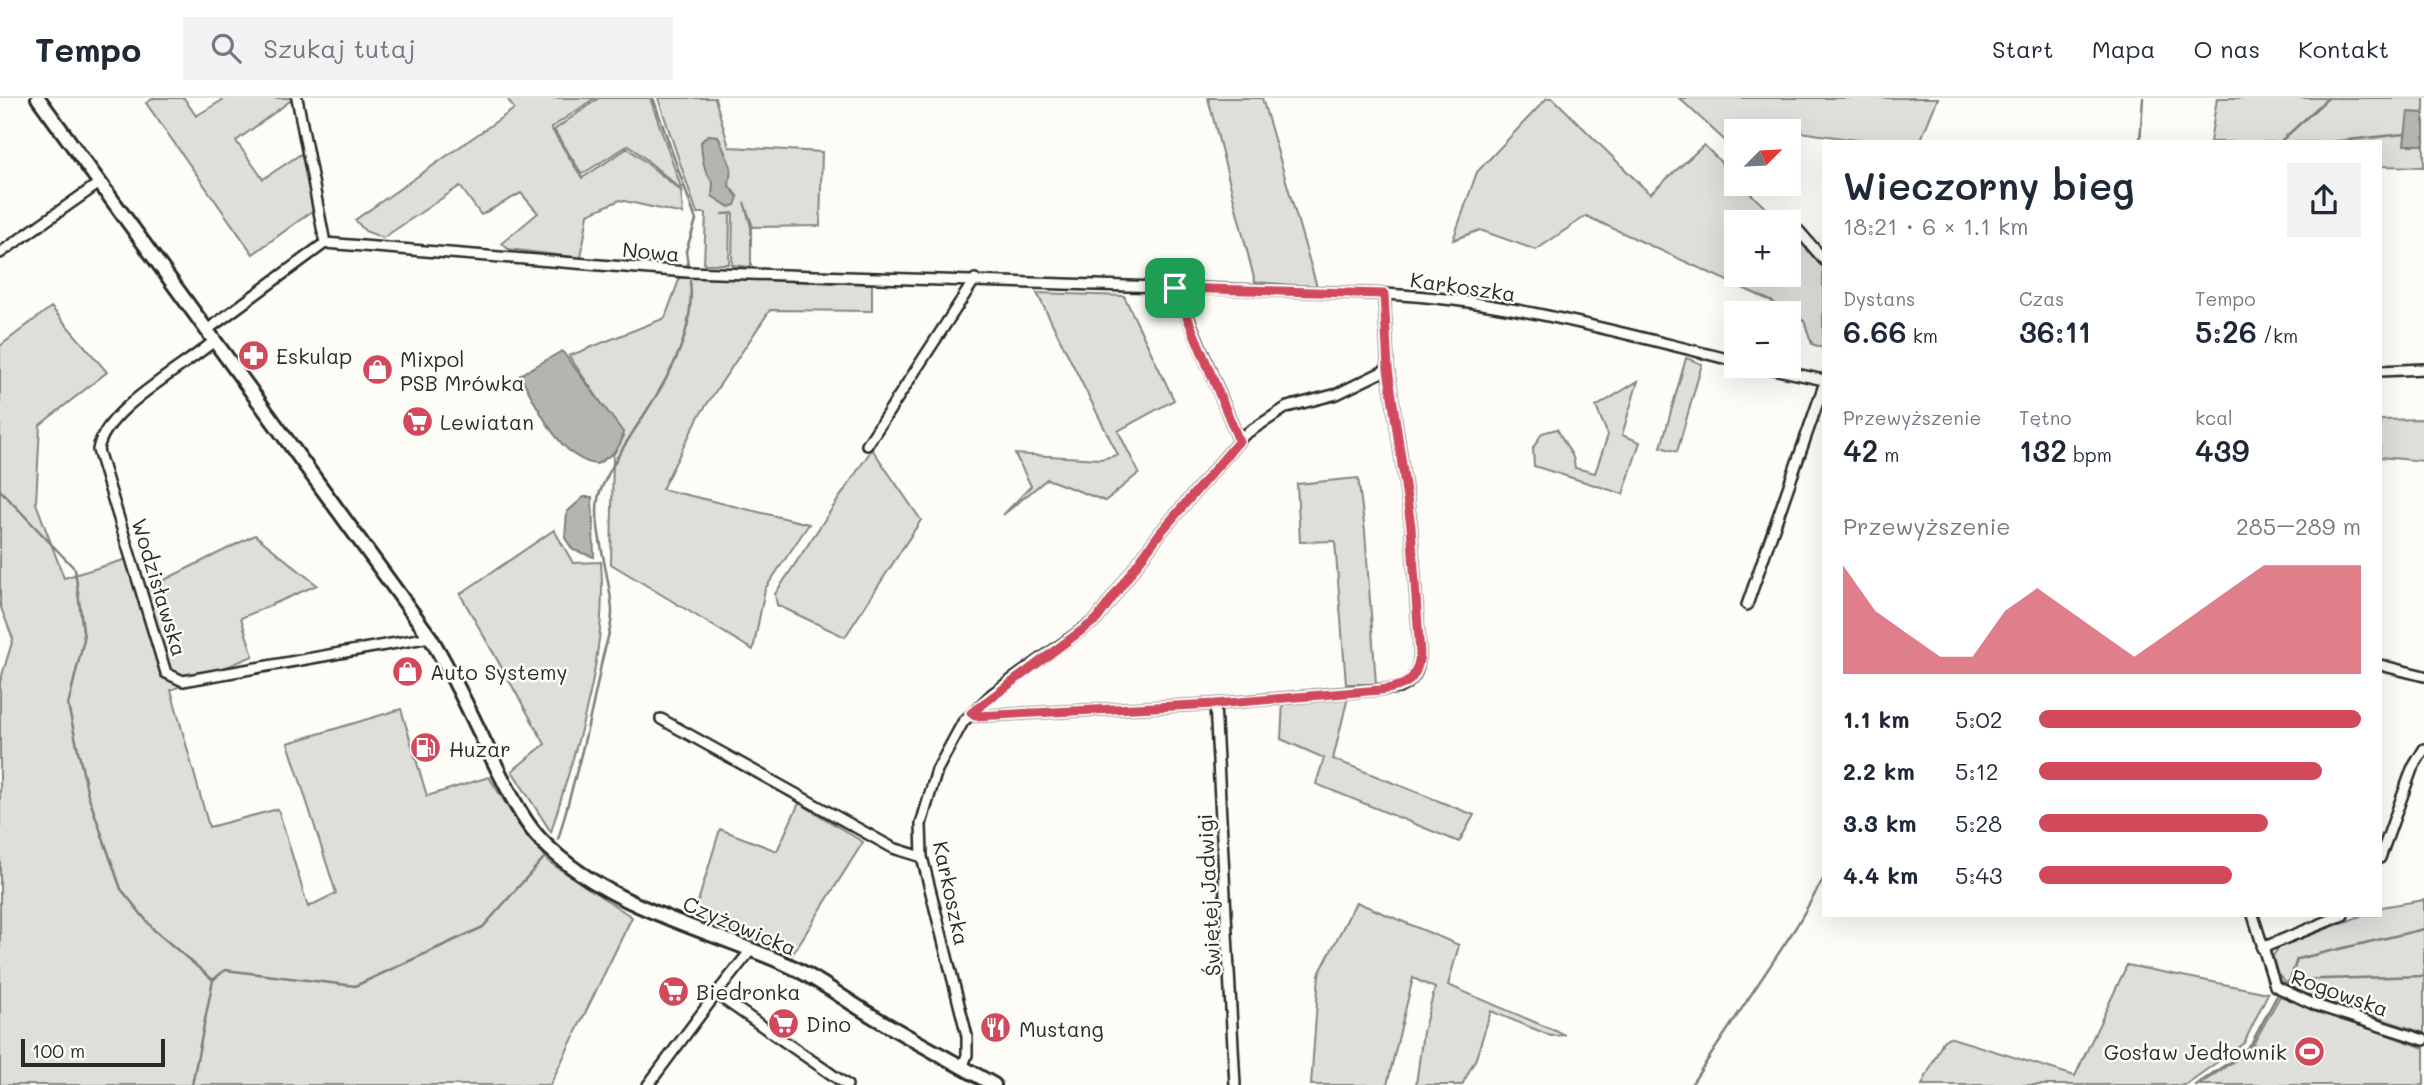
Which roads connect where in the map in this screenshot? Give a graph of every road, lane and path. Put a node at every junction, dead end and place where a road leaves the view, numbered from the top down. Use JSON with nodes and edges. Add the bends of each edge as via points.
{"nodes":[{"id":1,"x":38,"y":98,"type":"edge"},
{"id":2,"x":297,"y":98,"type":"edge"},
{"id":3,"x":98,"y":184,"type":"junction"},
{"id":4,"x":1801,"y":233,"type":"edge"},
{"id":5,"x":326,"y":243,"type":"junction"},
{"id":6,"x":0,"y":253,"type":"edge"},
{"id":7,"x":1822,"y":258,"type":"edge"},
{"id":8,"x":975,"y":279,"type":"junction"},
{"id":9,"x":1175,"y":288,"type":"junction"},
{"id":10,"x":1384,"y":294,"type":"junction"},
{"id":11,"x":211,"y":335,"type":"junction"},
{"id":12,"x":1724,"y":358,"type":"edge"},
{"id":13,"x":1388,"y":369,"type":"junction"},
{"id":14,"x":2424,"y":369,"type":"edge"},
{"id":15,"x":2382,"y":371,"type":"edge"},
{"id":16,"x":1801,"y":375,"type":"edge"},
{"id":17,"x":1822,"y":380,"type":"edge"},
{"id":18,"x":1822,"y":391,"type":"edge"},
{"id":19,"x":1239,"y":441,"type":"junction"},
{"id":20,"x":867,"y":444,"type":"dead end"},
{"id":21,"x":1747,"y":605,"type":"dead end"},
{"id":22,"x":430,"y":637,"type":"junction"},
{"id":23,"x":2382,"y":666,"type":"edge"},
{"id":24,"x":2424,"y":676,"type":"edge"},
{"id":25,"x":1215,"y":704,"type":"junction"},
{"id":26,"x":971,"y":713,"type":"junction"},
{"id":27,"x":661,"y":719,"type":"dead end"},
{"id":28,"x":2424,"y":749,"type":"edge"},
{"id":29,"x":2382,"y":852,"type":"edge"},
{"id":30,"x":922,"y":857,"type":"junction"},
{"id":31,"x":2254,"y":917,"type":"edge"},
{"id":32,"x":2338,"y":917,"type":"edge"},
{"id":33,"x":2262,"y":948,"type":"junction"},
{"id":34,"x":751,"y":950,"type":"junction"},
{"id":35,"x":716,"y":994,"type":"junction"},
{"id":36,"x":2424,"y":1040,"type":"edge"},
{"id":37,"x":962,"y":1068,"type":"junction"},
{"id":38,"x":648,"y":1085,"type":"edge"},
{"id":39,"x":847,"y":1085,"type":"edge"},
{"id":40,"x":994,"y":1085,"type":"edge"},
{"id":41,"x":1235,"y":1085,"type":"edge"}],
"edges":[{"from":1,"to":3,"type":"street"},
{"from":2,"to":5,"type":"street"},
{"from":3,"to":6,"type":"street"},
{"from":3,"to":11,"type":"street"},
{"from":4,"to":7,"type":"street"},
{"from":5,"to":8,"type":"street","name":"Nowa","via":[[687,272]]},
{"from":5,"to":11,"type":"street"},
{"from":8,"to":9,"type":"street","name":"Nowa"},
{"from":8,"to":20,"type":"street"},
{"from":9,"to":10,"type":"street","name":"Nowa"},
{"from":9,"to":19,"type":"street"},
{"from":10,"to":12,"type":"street","name":"Karkoszka","via":[[1487,304]]},
{"from":10,"to":13,"type":"street","name":"Karkoszka"},
{"from":11,"to":22,"type":"street"},
{"from":11,"to":22,"type":"street","name":"Wodzisławska","via":[[106,428],[98,450],[166,673],[183,681]]},
{"from":13,"to":19,"type":"street","name":"Karkoszka","via":[[1337,394],[1287,407]]},
{"from":13,"to":25,"type":"street","via":[[1411,526],[1419,670],[1399,688]]},
{"from":14,"to":15,"type":"street"},
{"from":16,"to":17,"type":"street"},
{"from":18,"to":21,"type":"street"},
{"from":19,"to":26,"type":"street","name":"Karkoszka","via":[[1160,533],[1097,619]]},
{"from":22,"to":34,"type":"street","name":"Czyżowicka","via":[[517,806],[541,840],[569,865],[633,903]]},
{"from":23,"to":24,"type":"street"},
{"from":25,"to":26,"type":"street"},
{"from":25,"to":41,"type":"street","name":"Świętej Jadwigi"},
{"from":26,"to":30,"type":"street","name":"Karkoszka","via":[[949,747],[927,796],[921,824]]},
{"from":27,"to":30,"type":"street","via":[[893,848]]},
{"from":28,"to":29,"type":"street","via":[[2412,769]]},
{"from":30,"to":37,"type":"street","name":"Karkoszka","via":[[967,1036]]},
{"from":31,"to":33,"type":"street","name":"Rogowska"},
{"from":32,"to":33,"type":"street"},
{"from":33,"to":36,"type":"street","name":"Rogowska","via":[[2275,986],[2285,992]]},
{"from":34,"to":35,"type":"street"},
{"from":34,"to":37,"type":"street","name":"Czyżowicka","via":[[820,982]]},
{"from":35,"to":38,"type":"street"},
{"from":35,"to":39,"type":"street"},
{"from":37,"to":40,"type":"street","name":"Czyżowicka"}]}
